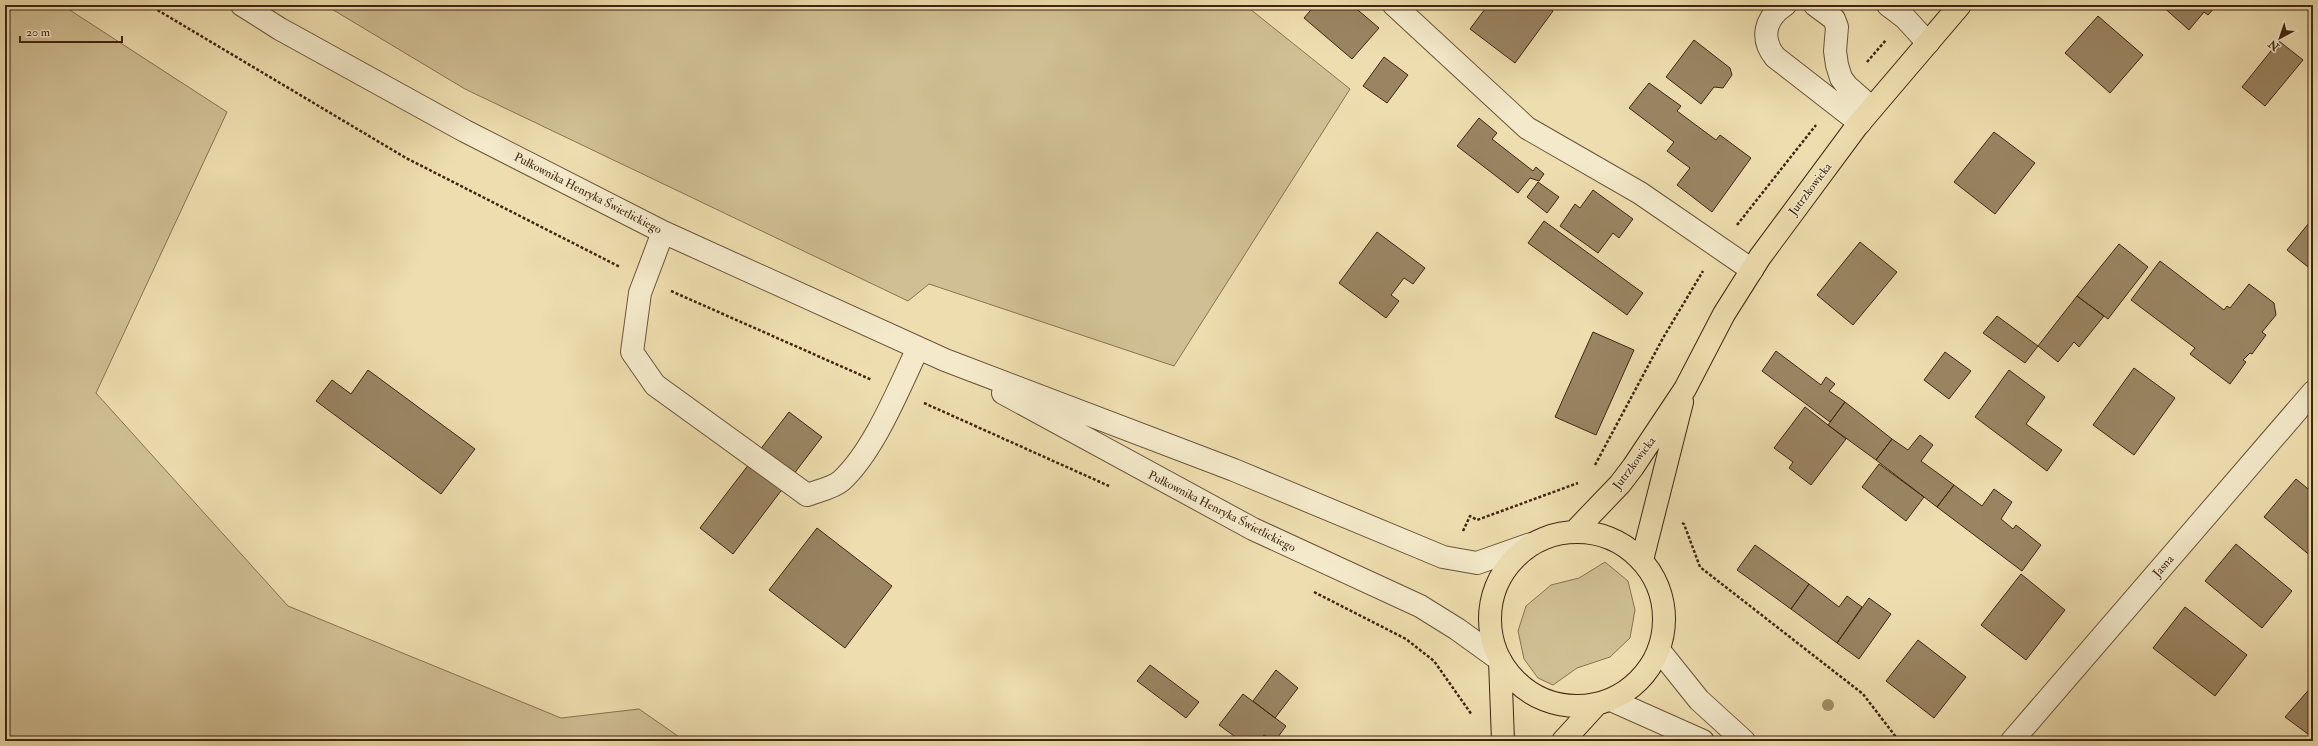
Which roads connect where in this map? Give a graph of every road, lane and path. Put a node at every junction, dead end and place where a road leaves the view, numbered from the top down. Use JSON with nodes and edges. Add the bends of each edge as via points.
{"nodes":[{"id":1,"x":149,"y":5,"type":"edge"},
{"id":2,"x":242,"y":5,"type":"edge"},
{"id":3,"x":1394,"y":5,"type":"edge"},
{"id":4,"x":1785,"y":5,"type":"edge"},
{"id":5,"x":1815,"y":5,"type":"edge"},
{"id":6,"x":1888,"y":5,"type":"edge"},
{"id":7,"x":1960,"y":5,"type":"edge"},
{"id":8,"x":1928,"y":43,"type":"junction"},
{"id":9,"x":1866,"y":115,"type":"junction"},
{"id":10,"x":663,"y":232,"type":"junction"},
{"id":11,"x":1752,"y":270,"type":"junction"},
{"id":12,"x":645,"y":280,"type":"junction"},
{"id":13,"x":918,"y":348,"type":"junction"},
{"id":14,"x":945,"y":360,"type":"junction"},
{"id":15,"x":1685,"y":389,"type":"junction"},
{"id":16,"x":897,"y":391,"type":"junction"},
{"id":17,"x":2313,"y":392,"type":"edge"},
{"id":18,"x":1581,"y":481,"type":"dead end"},
{"id":19,"x":1115,"y":489,"type":"dead end"},
{"id":20,"x":1684,"y":524,"type":"dead end"},
{"id":21,"x":1575,"y":531,"type":"junction"},
{"id":22,"x":1462,"y":533,"type":"dead end"},
{"id":23,"x":1531,"y":544,"type":"junction"},
{"id":24,"x":1642,"y":560,"type":"junction"},
{"id":25,"x":1310,"y":590,"type":"dead end"},
{"id":26,"x":1659,"y":650,"type":"junction"},
{"id":27,"x":1500,"y":660,"type":"junction"},
{"id":28,"x":1603,"y":703,"type":"junction"},
{"id":29,"x":1474,"y":716,"type":"dead end"},
{"id":30,"x":1503,"y":741,"type":"edge"},
{"id":31,"x":1563,"y":741,"type":"edge"},
{"id":32,"x":1703,"y":741,"type":"edge"},
{"id":33,"x":1744,"y":741,"type":"edge"},
{"id":34,"x":1899,"y":741,"type":"edge"},
{"id":35,"x":2012,"y":741,"type":"edge"}],
"edges":[{"from":1,"to":12,"type":"path","via":[[406,158]]},
{"from":2,"to":10,"type":"street","name":"Pułkownika Henryka Świetlickiego","via":[[280,29],[465,131]]},
{"from":3,"to":11,"type":"street","via":[[1527,128],[1640,193]]},
{"from":4,"to":9,"type":"street","via":[[1767,26],[1767,48],[1775,57]]},
{"from":5,"to":9,"type":"street","via":[[1834,19],[1837,27],[1835,51],[1841,78]]},
{"from":6,"to":8,"type":"street","via":[[1905,18]]},
{"from":7,"to":8,"type":"main road","name":"Jutrzkowicka"},
{"from":8,"to":9,"type":"main road","name":"Jutrzkowicka"},
{"from":9,"to":11,"type":"main road","name":"Jutrzkowicka"},
{"from":10,"to":12,"type":"street"},
{"from":10,"to":13,"type":"street","name":"Pułkownika Henryka Świetlickiego"},
{"from":11,"to":15,"type":"main road","name":"Jutrzkowicka","via":[[1724,314]]},
{"from":12,"to":16,"type":"path"},
{"from":12,"to":16,"type":"street","via":[[640,293],[632,352],[655,385],[807,495],[840,482],[863,455]]},
{"from":13,"to":14,"type":"street","name":"Pułkownika Henryka Świetlickiego"},
{"from":13,"to":16,"type":"street"},
{"from":14,"to":23,"type":"street","name":"Pułkownika Henryka Świetlickiego","via":[[1234,470],[1443,557],[1477,563]]},
{"from":14,"to":27,"type":"street","name":"Pułkownika Henryka Świetlickiego","via":[[1056,424],[1253,529],[1420,606]]},
{"from":15,"to":21,"type":"main road","name":"Jutrzkowicka","via":[[1620,484]]},
{"from":15,"to":24,"type":"main road","name":"Jutrzkowicka"},
{"from":16,"to":19,"type":"path"},
{"from":17,"to":35,"type":"street","name":"Jasna"},
{"from":18,"to":22,"type":"path","via":[[1477,520],[1470,516]]},
{"from":20,"to":34,"type":"path","via":[[1700,567],[1863,694]]},
{"from":21,"to":23,"type":"main road","via":[[1552,534]]},
{"from":21,"to":24,"type":"main road","via":[[1600,534],[1623,544]]},
{"from":23,"to":27,"type":"main road","via":[[1510,561],[1496,583],[1489,609],[1490,636]]},
{"from":24,"to":26,"type":"main road","via":[[1655,580],[1663,603],[1664,627]]},
{"from":25,"to":29,"type":"path","via":[[1406,639],[1434,660]]},
{"from":26,"to":28,"type":"main road","via":[[1631,688]]},
{"from":26,"to":33,"type":"street","via":[[1699,700]]},
{"from":27,"to":28,"type":"main road","via":[[1517,683],[1540,699],[1568,706]]},
{"from":27,"to":30,"type":"main road"},
{"from":28,"to":31,"type":"main road"},
{"from":28,"to":32,"type":"street"}]}
